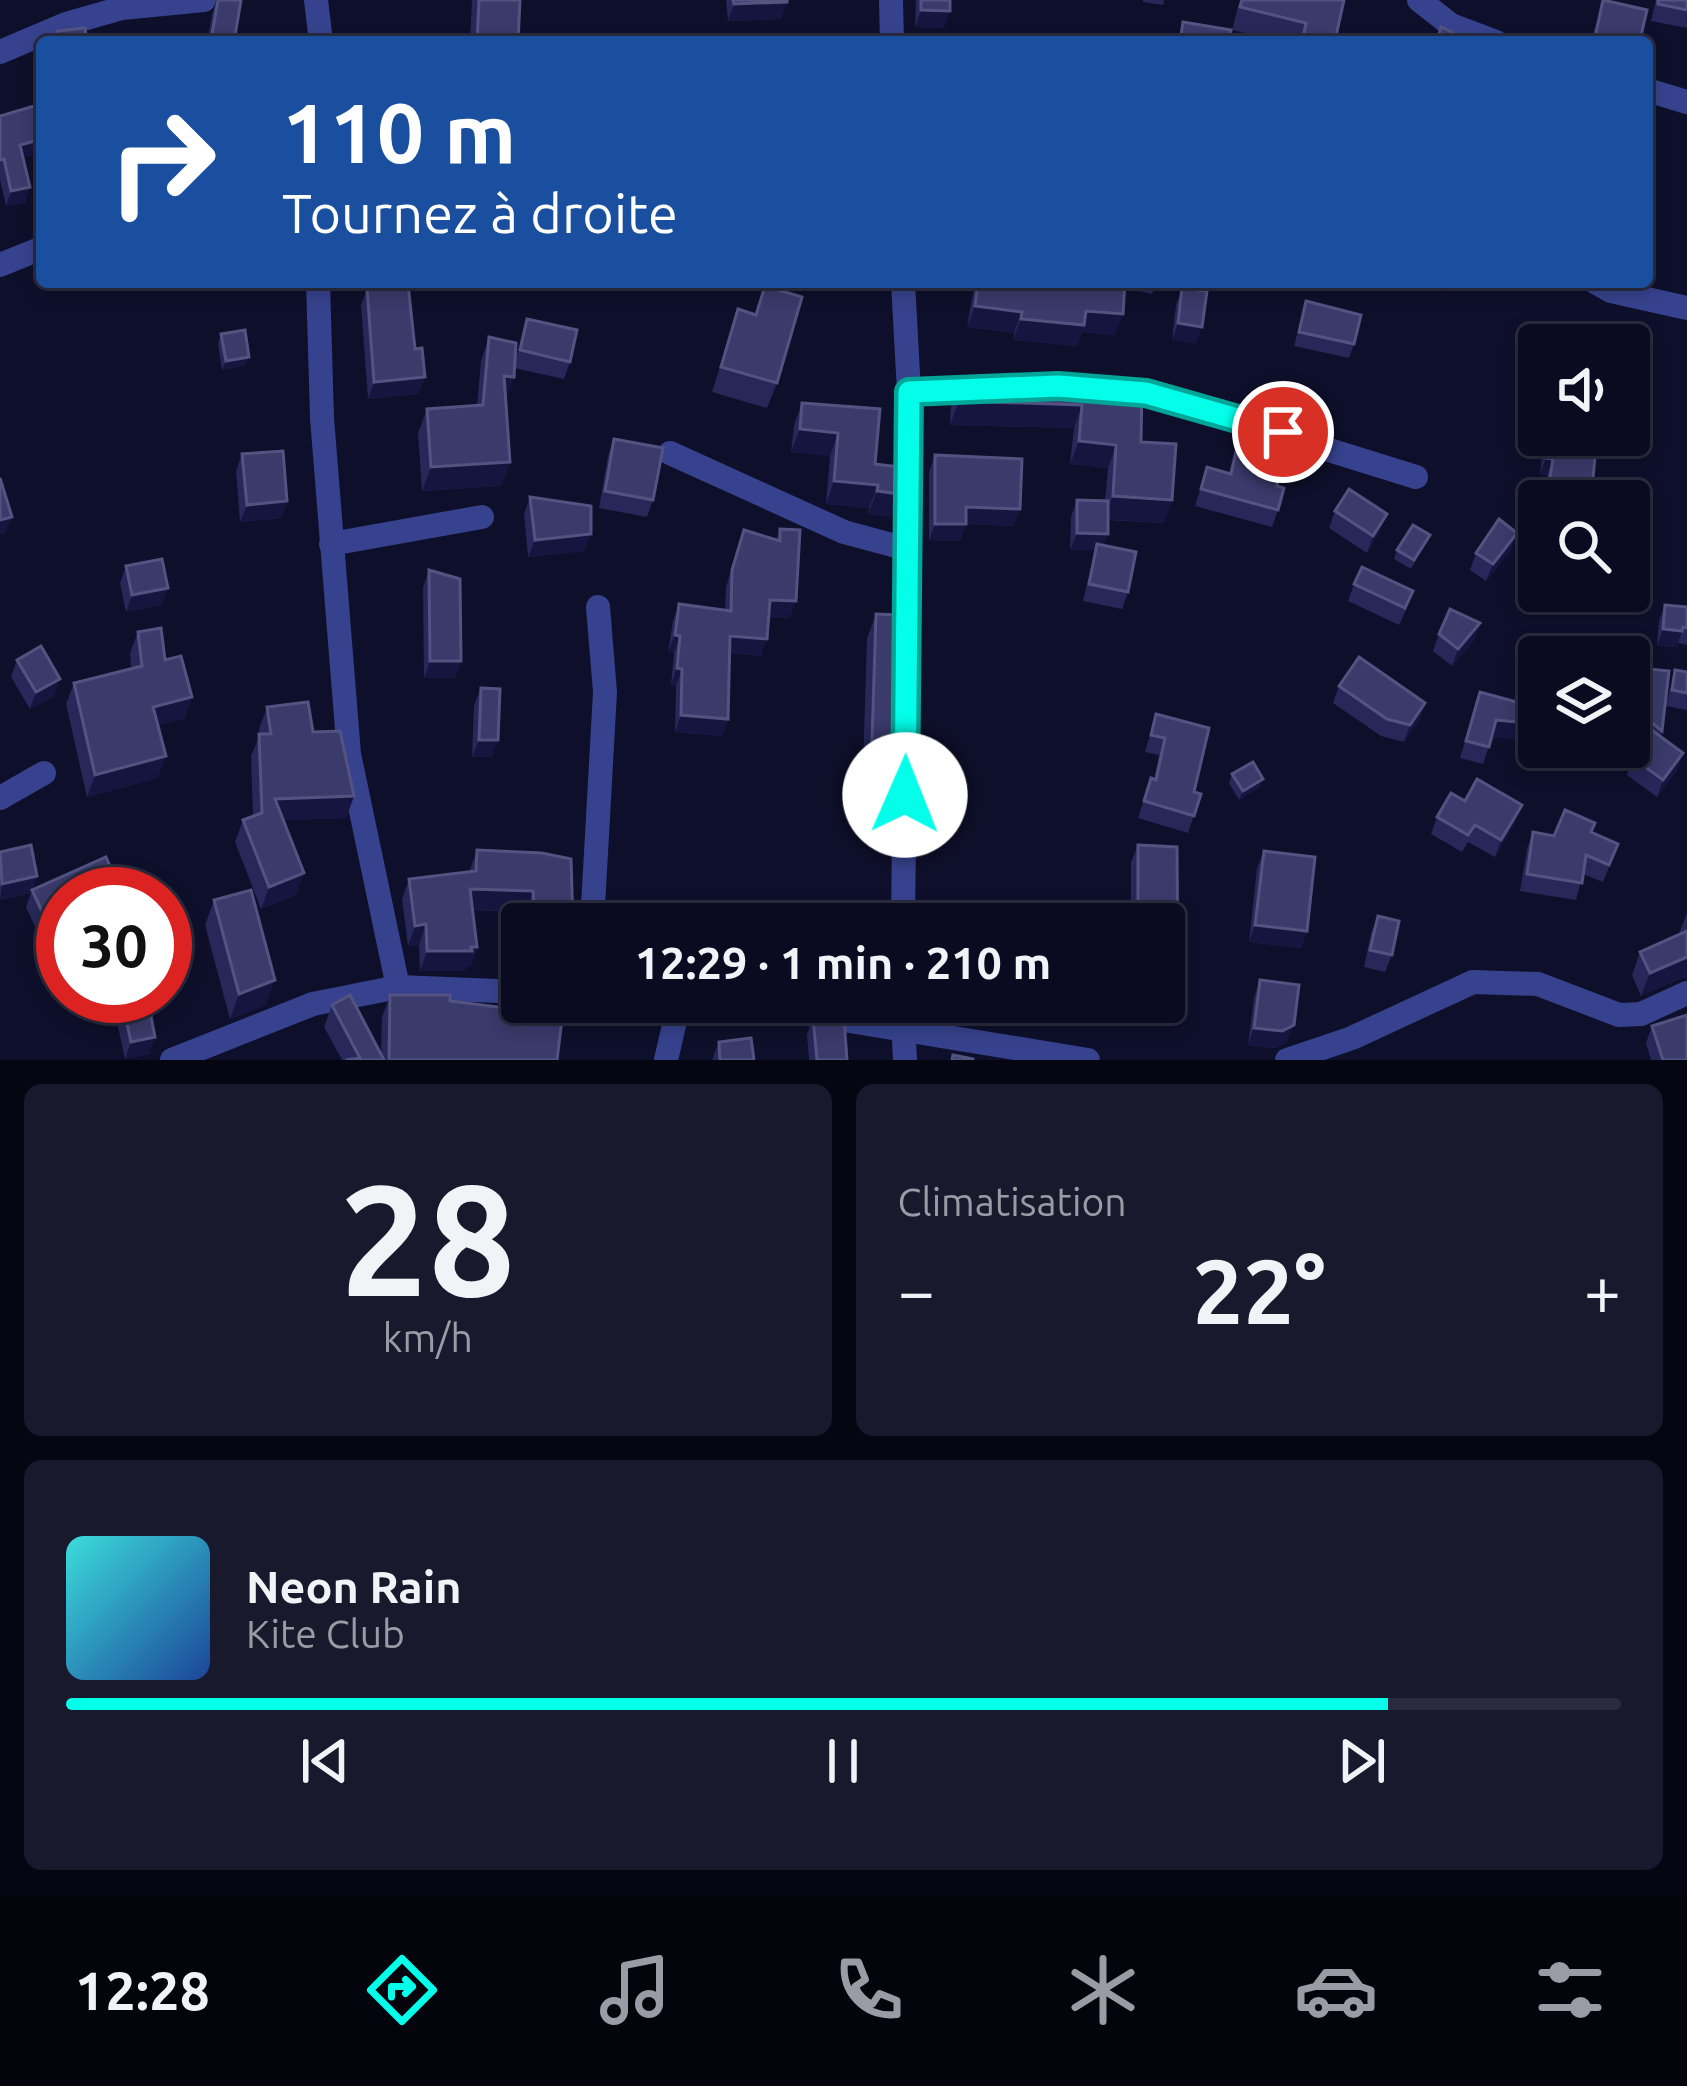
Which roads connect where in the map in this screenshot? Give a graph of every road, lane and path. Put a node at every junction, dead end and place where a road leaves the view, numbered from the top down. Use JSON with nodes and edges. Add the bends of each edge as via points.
{"nodes":[{"id":1,"x":205,"y":0,"type":"edge"},
{"id":2,"x":316,"y":0,"type":"edge"},
{"id":3,"x":891,"y":0,"type":"edge"},
{"id":4,"x":1419,"y":0,"type":"edge"},
{"id":5,"x":38,"y":36,"type":"edge"},
{"id":6,"x":320,"y":36,"type":"edge"},
{"id":7,"x":892,"y":36,"type":"edge"},
{"id":8,"x":1480,"y":36,"type":"edge"},
{"id":9,"x":36,"y":37,"type":"edge"},
{"id":10,"x":0,"y":52,"type":"edge"},
{"id":11,"x":1653,"y":92,"type":"edge"},
{"id":12,"x":1687,"y":102,"type":"edge"},
{"id":13,"x":36,"y":250,"type":"edge"},
{"id":14,"x":0,"y":265,"type":"edge"},
{"id":15,"x":318,"y":288,"type":"edge"},
{"id":16,"x":903,"y":288,"type":"edge"},
{"id":17,"x":1605,"y":288,"type":"edge"},
{"id":18,"x":1687,"y":308,"type":"edge"},
{"id":19,"x":1016,"y":388,"type":"edge"},
{"id":20,"x":1080,"y":388,"type":"edge"},
{"id":21,"x":909,"y":392,"type":"junction"},
{"id":22,"x":670,"y":453,"type":"dead end"},
{"id":23,"x":1417,"y":477,"type":"dead end"},
{"id":24,"x":482,"y":518,"type":"dead end"},
{"id":25,"x":331,"y":544,"type":"junction"},
{"id":26,"x":907,"y":549,"type":"junction"},
{"id":27,"x":598,"y":607,"type":"dead end"},
{"id":28,"x":44,"y":773,"type":"dead end"},
{"id":29,"x":0,"y":798,"type":"edge"},
{"id":30,"x":593,"y":903,"type":"edge"},
{"id":31,"x":903,"y":903,"type":"edge"},
{"id":32,"x":398,"y":987,"type":"junction"},
{"id":33,"x":501,"y":991,"type":"edge"},
{"id":34,"x":1687,"y":993,"type":"edge"},
{"id":35,"x":675,"y":1023,"type":"edge"},
{"id":36,"x":864,"y":1023,"type":"edge"},
{"id":37,"x":902,"y":1023,"type":"edge"},
{"id":38,"x":902,"y":1029,"type":"junction"},
{"id":39,"x":172,"y":1060,"type":"edge"},
{"id":40,"x":666,"y":1060,"type":"edge"},
{"id":41,"x":905,"y":1060,"type":"edge"},
{"id":42,"x":1088,"y":1060,"type":"edge"},
{"id":43,"x":1287,"y":1060,"type":"edge"}],
"edges":[{"from":1,"to":5,"type":"street","via":[[122,8]]},
{"from":2,"to":6,"type":"street"},
{"from":3,"to":7,"type":"street"},
{"from":4,"to":8,"type":"street"},
{"from":9,"to":10,"type":"street"},
{"from":11,"to":12,"type":"street"},
{"from":13,"to":14,"type":"street"},
{"from":15,"to":25,"type":"street"},
{"from":16,"to":21,"type":"street"},
{"from":17,"to":18,"type":"street"},
{"from":19,"to":21,"type":"street"},
{"from":20,"to":23,"type":"street","via":[[1146,393]]},
{"from":21,"to":26,"type":"street"},
{"from":22,"to":26,"type":"street","via":[[844,532]]},
{"from":24,"to":25,"type":"street"},
{"from":25,"to":32,"type":"street","via":[[349,754]]},
{"from":26,"to":31,"type":"street"},
{"from":27,"to":30,"type":"street","via":[[605,692]]},
{"from":28,"to":29,"type":"street"},
{"from":32,"to":33,"type":"street"},
{"from":32,"to":39,"type":"street","via":[[313,1004]]},
{"from":34,"to":43,"type":"street","via":[[1619,1016],[1538,984],[1473,982]]},
{"from":35,"to":40,"type":"street"},
{"from":36,"to":38,"type":"street"},
{"from":37,"to":38,"type":"street"},
{"from":38,"to":41,"type":"street"},
{"from":38,"to":42,"type":"street"}]}
